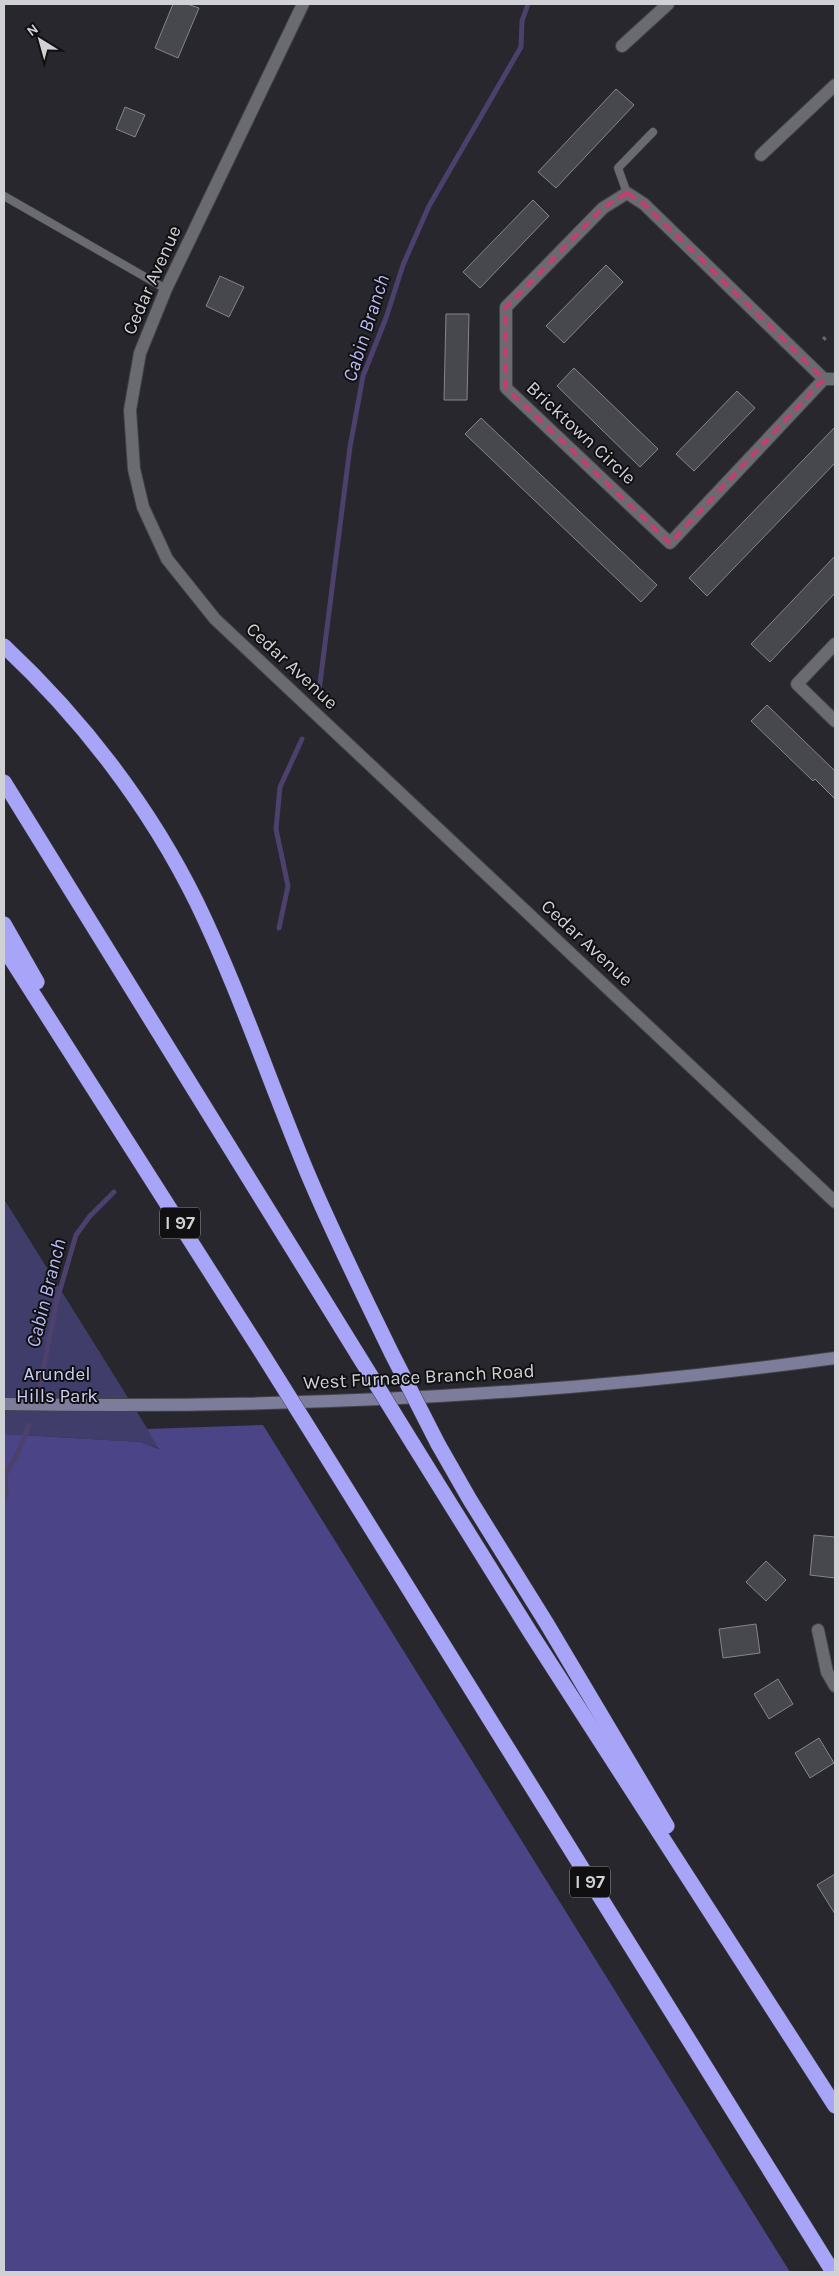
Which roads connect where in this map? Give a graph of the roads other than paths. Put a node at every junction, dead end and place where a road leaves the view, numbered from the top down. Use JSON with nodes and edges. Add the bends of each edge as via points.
{"nodes":[{"id":1,"x":303,"y":4,"type":"edge"},
{"id":2,"x":668,"y":4,"type":"edge"},
{"id":3,"x":622,"y":46,"type":"dead end"},
{"id":4,"x":835,"y":85,"type":"edge"},
{"id":5,"x":653,"y":132,"type":"dead end"},
{"id":6,"x":761,"y":155,"type":"dead end"},
{"id":7,"x":627,"y":193,"type":"junction"},
{"id":8,"x":4,"y":196,"type":"edge"},
{"id":9,"x":166,"y":289,"type":"junction"},
{"id":10,"x":830,"y":379,"type":"edge"},
{"id":11,"x":835,"y":644,"type":"edge"},
{"id":12,"x":4,"y":646,"type":"edge"},
{"id":13,"x":835,"y":721,"type":"edge"},
{"id":14,"x":4,"y":782,"type":"edge"},
{"id":15,"x":4,"y":924,"type":"edge"},
{"id":16,"x":4,"y":948,"type":"edge"},
{"id":17,"x":128,"y":1140,"type":"junction"},
{"id":18,"x":835,"y":1202,"type":"edge"},
{"id":19,"x":835,"y":1358,"type":"edge"},
{"id":20,"x":4,"y":1404,"type":"edge"},
{"id":21,"x":818,"y":1630,"type":"dead end"},
{"id":22,"x":835,"y":1686,"type":"edge"},
{"id":23,"x":800,"y":2050,"type":"junction"},
{"id":24,"x":835,"y":2106,"type":"edge"},
{"id":25,"x":832,"y":2272,"type":"edge"}],
"edges":[{"from":1,"to":9,"type":"street","name":"Cedar Avenue"},
{"from":2,"to":3,"type":"street"},
{"from":4,"to":6,"type":"street"},
{"from":5,"to":7,"type":"lane","via":[[618,168]]},
{"from":7,"to":10,"type":"street","name":"Bricktown Circle","via":[[644,204]]},
{"from":7,"to":10,"type":"street","name":"Bricktown Circle","via":[[603,208],[506,307],[506,388],[648,523],[670,543]]},
{"from":8,"to":9,"type":"lane"},
{"from":9,"to":18,"type":"street","name":"Cedar Avenue","via":[[140,353],[130,410],[134,469],[143,507],[167,559],[215,619]]},
{"from":11,"to":13,"type":"street","via":[[797,684]]},
{"from":12,"to":23,"type":"highway","bridge":true,"via":[[74,719],[156,831],[192,895],[308,1174],[438,1444]]},
{"from":14,"to":23,"type":"highway","bridge":true,"via":[[530,1632]]},
{"from":15,"to":17,"type":"highway"},
{"from":16,"to":17,"type":"highway"},
{"from":17,"to":25,"type":"highway","number":"I 97","bridge":true},
{"from":19,"to":20,"type":"main road","name":"West Furnace Branch Road","via":[[635,1383],[470,1395],[110,1406]]},
{"from":21,"to":22,"type":"street","via":[[827,1672]]},
{"from":23,"to":24,"type":"highway"}]}
